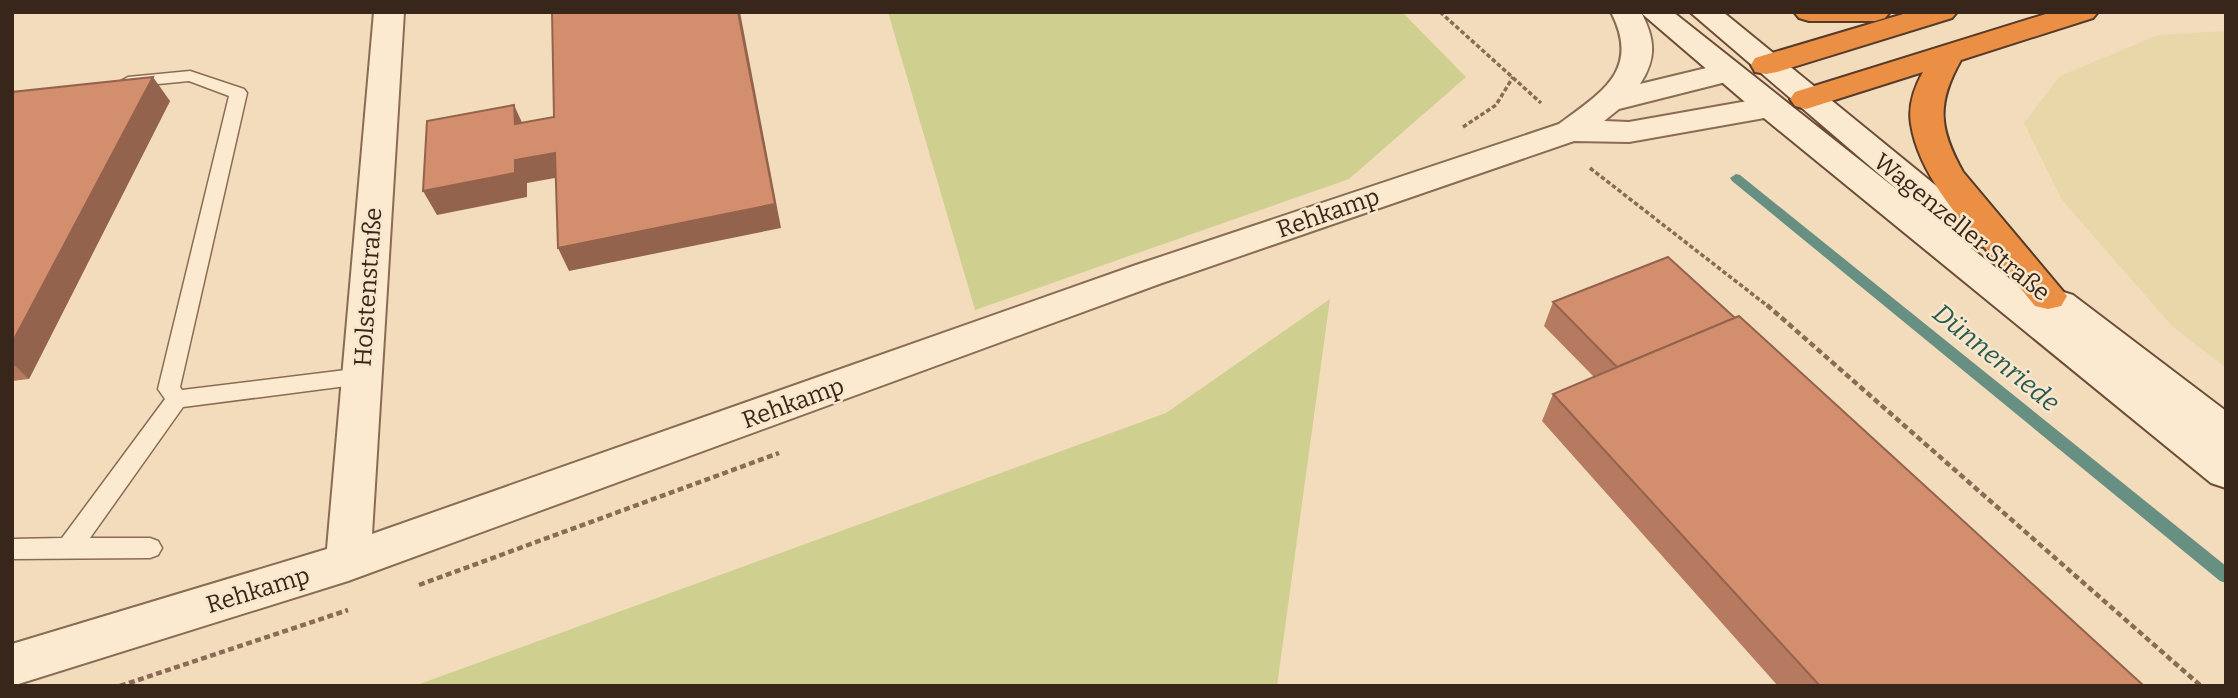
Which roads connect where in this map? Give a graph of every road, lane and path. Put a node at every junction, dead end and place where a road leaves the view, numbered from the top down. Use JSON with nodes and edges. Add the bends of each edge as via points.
{"nodes":[{"id":1,"x":389,"y":12,"type":"edge"},
{"id":2,"x":1440,"y":12,"type":"edge"},
{"id":3,"x":1626,"y":12,"type":"edge"},
{"id":4,"x":1655,"y":12,"type":"edge"},
{"id":5,"x":1705,"y":12,"type":"edge"},
{"id":6,"x":1809,"y":12,"type":"edge"},
{"id":7,"x":1875,"y":12,"type":"edge"},
{"id":8,"x":1942,"y":12,"type":"edge"},
{"id":9,"x":2083,"y":12,"type":"edge"},
{"id":10,"x":1950,"y":53,"type":"junction"},
{"id":11,"x":1766,"y":65,"type":"junction"},
{"id":12,"x":1727,"y":72,"type":"junction"},
{"id":13,"x":108,"y":84,"type":"edge"},
{"id":14,"x":1806,"y":99,"type":"junction"},
{"id":15,"x":1610,"y":101,"type":"junction"},
{"id":16,"x":1770,"y":107,"type":"junction"},
{"id":17,"x":1571,"y":131,"type":"junction"},
{"id":18,"x":2048,"y":296,"type":"junction"},
{"id":19,"x":362,"y":376,"type":"junction"},
{"id":20,"x":177,"y":399,"type":"junction"},
{"id":21,"x":2226,"y":434,"type":"edge"},
{"id":22,"x":2226,"y":471,"type":"edge"},
{"id":23,"x":69,"y":548,"type":"junction"},
{"id":24,"x":149,"y":548,"type":"dead end"},
{"id":25,"x":12,"y":549,"type":"edge"},
{"id":26,"x":348,"y":562,"type":"junction"},
{"id":27,"x":12,"y":666,"type":"edge"},
{"id":28,"x":2201,"y":686,"type":"edge"}],
"edges":[{"from":1,"to":19,"type":"street","name":"Holstenstraße"},
{"from":2,"to":17,"type":"path"},
{"from":3,"to":15,"type":"street","name":"Rehkamp","via":[[1639,45],[1634,72]]},
{"from":4,"to":12,"type":"street"},
{"from":5,"to":11,"type":"street","name":"Wagenzeller Straße"},
{"from":6,"to":7,"type":"highway"},
{"from":8,"to":11,"type":"highway"},
{"from":9,"to":10,"type":"highway"},
{"from":10,"to":14,"type":"highway"},
{"from":10,"to":18,"type":"highway","via":[[1927,98],[1928,129],[1941,166],[1982,222],[2028,268]]},
{"from":11,"to":12,"type":"street","name":"Rehkamp"},
{"from":11,"to":14,"type":"street","name":"Wagenzeller Straße"},
{"from":12,"to":15,"type":"street","name":"Rehkamp"},
{"from":12,"to":16,"type":"street"},
{"from":13,"to":20,"type":"lane","via":[[190,76],[238,93],[169,389]]},
{"from":14,"to":16,"type":"street","name":"Rehkamp"},
{"from":14,"to":18,"type":"street","name":"Wagenzeller Straße"},
{"from":15,"to":17,"type":"street","name":"Rehkamp"},
{"from":16,"to":17,"type":"street","name":"Rehkamp","via":[[1629,132]]},
{"from":16,"to":22,"type":"street"},
{"from":17,"to":26,"type":"street","name":"Rehkamp","via":[[1149,274]]},
{"from":17,"to":28,"type":"path","via":[[1590,168],[1750,290]]},
{"from":18,"to":21,"type":"street","name":"Wagenzeller Straße"},
{"from":19,"to":20,"type":"lane"},
{"from":19,"to":26,"type":"street","name":"Holstenstraße"},
{"from":20,"to":23,"type":"lane"},
{"from":23,"to":24,"type":"lane"},
{"from":23,"to":25,"type":"lane"},
{"from":26,"to":27,"type":"street","name":"Rehkamp"}]}
